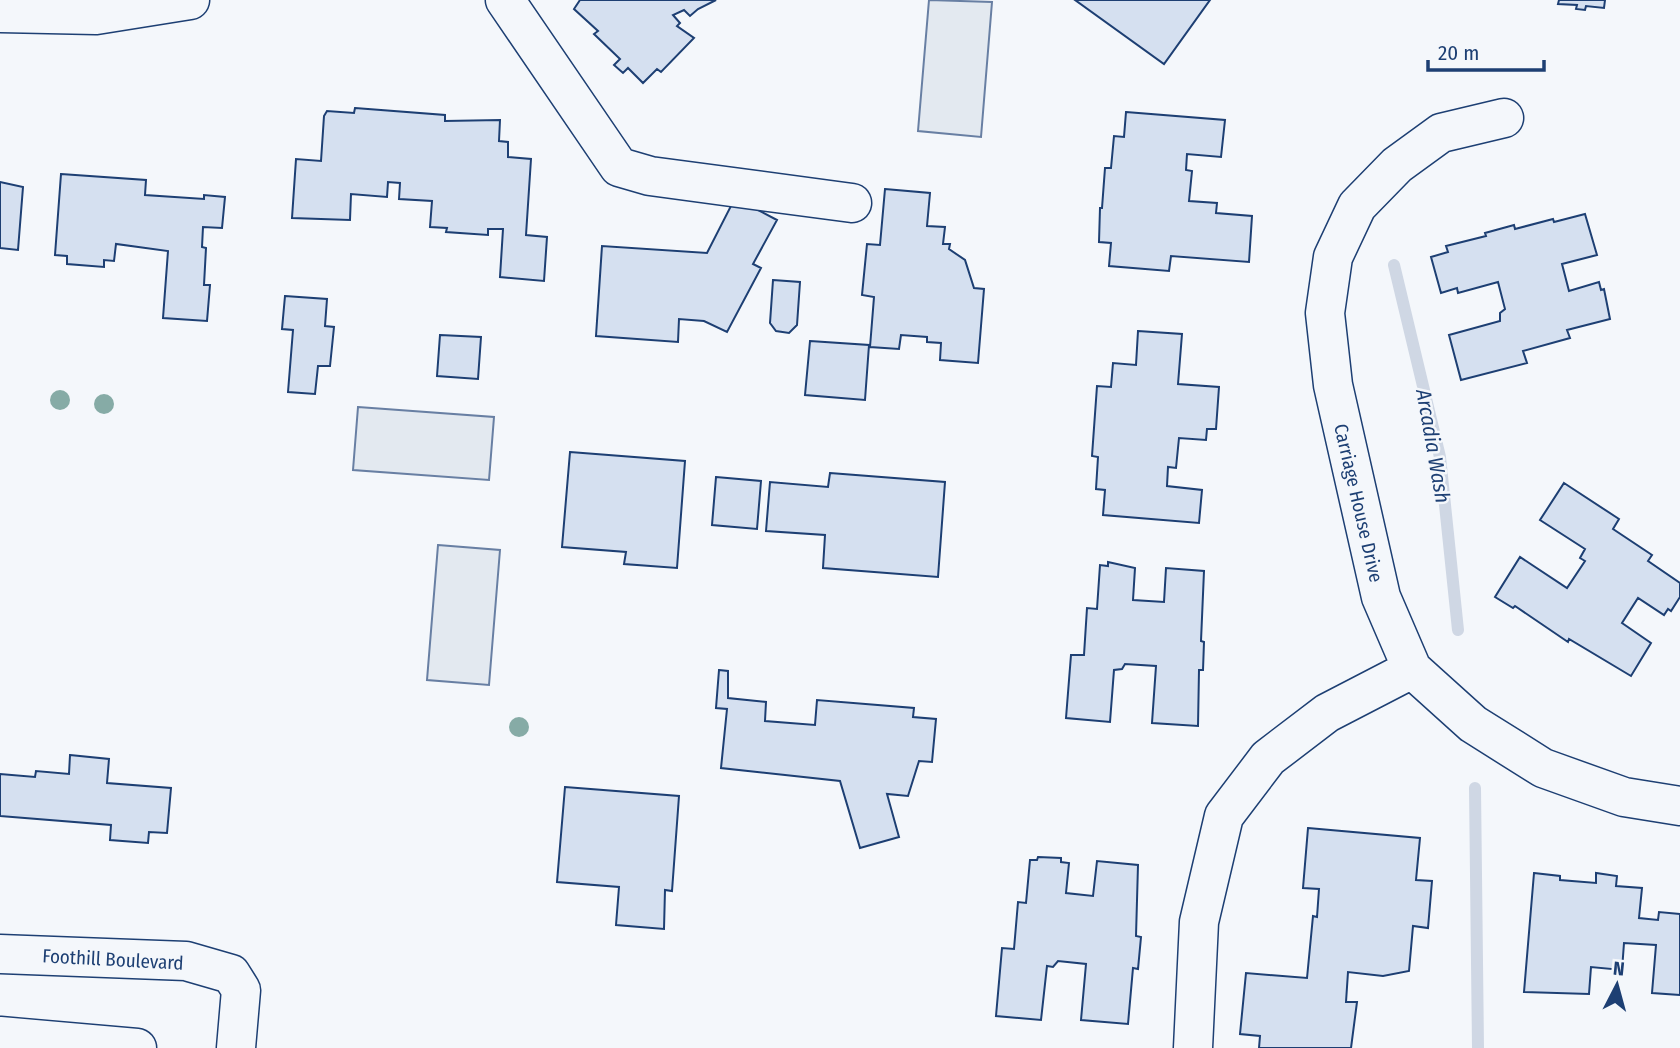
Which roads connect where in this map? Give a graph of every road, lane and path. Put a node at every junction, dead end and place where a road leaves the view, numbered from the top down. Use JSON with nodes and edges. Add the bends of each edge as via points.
{"nodes":[{"id":1,"x":191,"y":0,"type":"edge"},
{"id":2,"x":505,"y":0,"type":"edge"},
{"id":3,"x":0,"y":13,"type":"edge"},
{"id":4,"x":1504,"y":118,"type":"dead end"},
{"id":5,"x":852,"y":203,"type":"dead end"},
{"id":6,"x":1412,"y":669,"type":"junction"},
{"id":7,"x":1680,"y":806,"type":"edge"},
{"id":8,"x":0,"y":954,"type":"edge"},
{"id":9,"x":0,"y":1036,"type":"edge"},
{"id":10,"x":137,"y":1048,"type":"edge"},
{"id":11,"x":236,"y":1048,"type":"edge"},
{"id":12,"x":1194,"y":1048,"type":"edge"}],
"edges":[{"from":1,"to":3,"type":"street","via":[[96,15]]},
{"from":2,"to":5,"type":"street","via":[[619,167],[650,176]]},
{"from":4,"to":6,"type":"street","name":"Carriage House Drive","via":[[1441,133],[1397,165],[1357,206],[1333,257],[1325,313],[1333,385],[1381,597]]},
{"from":6,"to":7,"type":"street","name":"Carriage House Drive","via":[[1473,724],[1543,768],[1624,797]]},
{"from":6,"to":12,"type":"street","via":[[1327,713],[1268,758],[1224,817],[1199,922]]},
{"from":8,"to":11,"type":"street","name":"Foothill Boulevard","via":[[186,961],[231,974],[241,990]]},
{"from":9,"to":10,"type":"street"}]}
